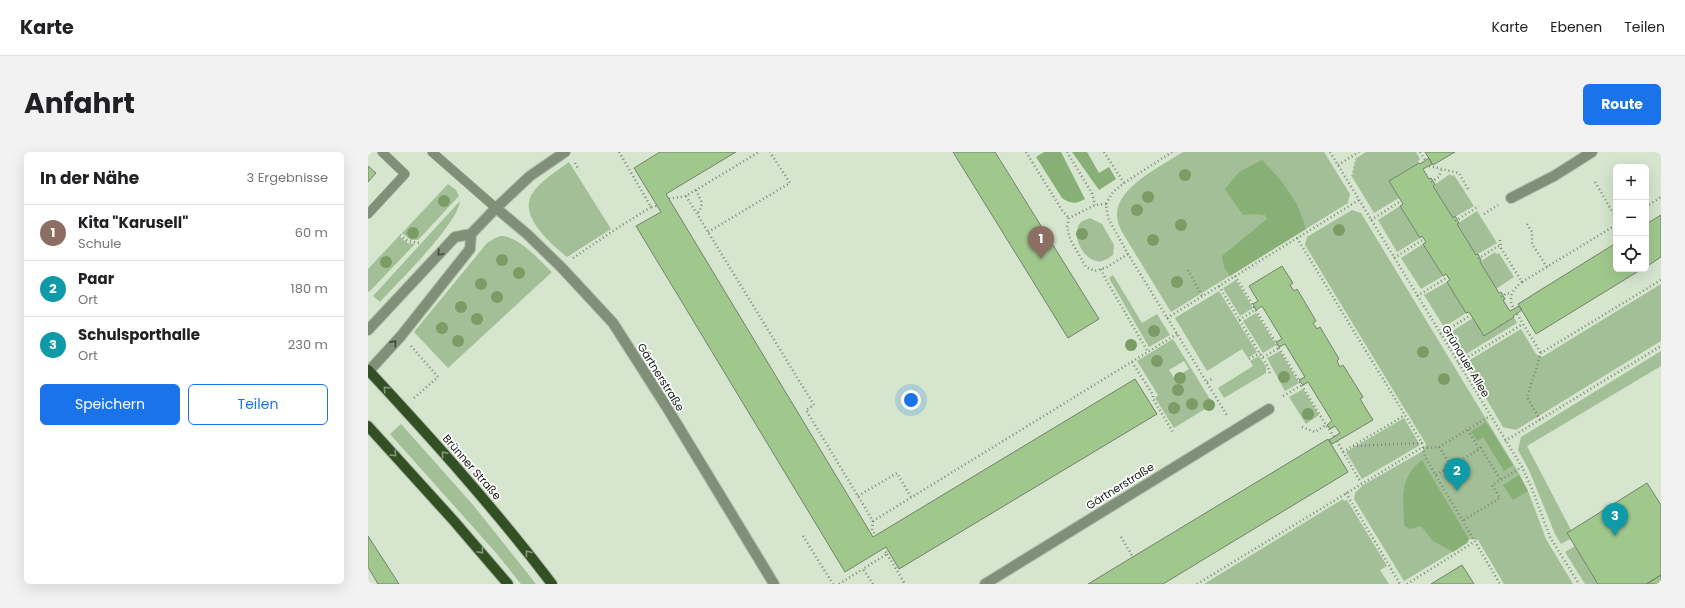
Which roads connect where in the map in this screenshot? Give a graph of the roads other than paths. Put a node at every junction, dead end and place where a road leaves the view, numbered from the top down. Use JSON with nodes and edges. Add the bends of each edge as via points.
{"nodes":[{"id":1,"x":382,"y":152,"type":"edge"},
{"id":2,"x":432,"y":152,"type":"edge"},
{"id":3,"x":565,"y":152,"type":"edge"},
{"id":4,"x":1592,"y":152,"type":"edge"},
{"id":5,"x":1511,"y":198,"type":"dead end"},
{"id":6,"x":496,"y":208,"type":"junction"},
{"id":7,"x":368,"y":214,"type":"edge"},
{"id":8,"x":471,"y":234,"type":"junction"},
{"id":9,"x":368,"y":330,"type":"edge"},
{"id":10,"x":368,"y":371,"type":"edge"},
{"id":11,"x":1268,"y":410,"type":"dead end"},
{"id":12,"x":368,"y":426,"type":"edge"},
{"id":13,"x":508,"y":584,"type":"edge"},
{"id":14,"x":552,"y":584,"type":"edge"},
{"id":15,"x":774,"y":584,"type":"edge"},
{"id":16,"x":985,"y":584,"type":"edge"}],
"edges":[{"from":1,"to":7,"type":"lane","via":[[405,174]]},
{"from":2,"to":6,"type":"lane"},
{"from":3,"to":6,"type":"street","via":[[530,176]]},
{"from":4,"to":5,"type":"street","via":[[1554,176]]},
{"from":6,"to":8,"type":"street"},
{"from":6,"to":15,"type":"street","name":"Gärtnerstraße","via":[[562,268],[613,323]]},
{"from":8,"to":9,"type":"street","one_way":true,"via":[[455,237]]},
{"from":10,"to":8,"type":"street","one_way":true,"via":[[401,336],[470,250]]},
{"from":14,"to":10,"type":"main road","name":"Brünner Straße","one_way":true,"via":[[487,502]]},
{"from":11,"to":16,"type":"street","name":"Gärtnerstraße"},
{"from":12,"to":13,"type":"main road","one_way":true}]}
